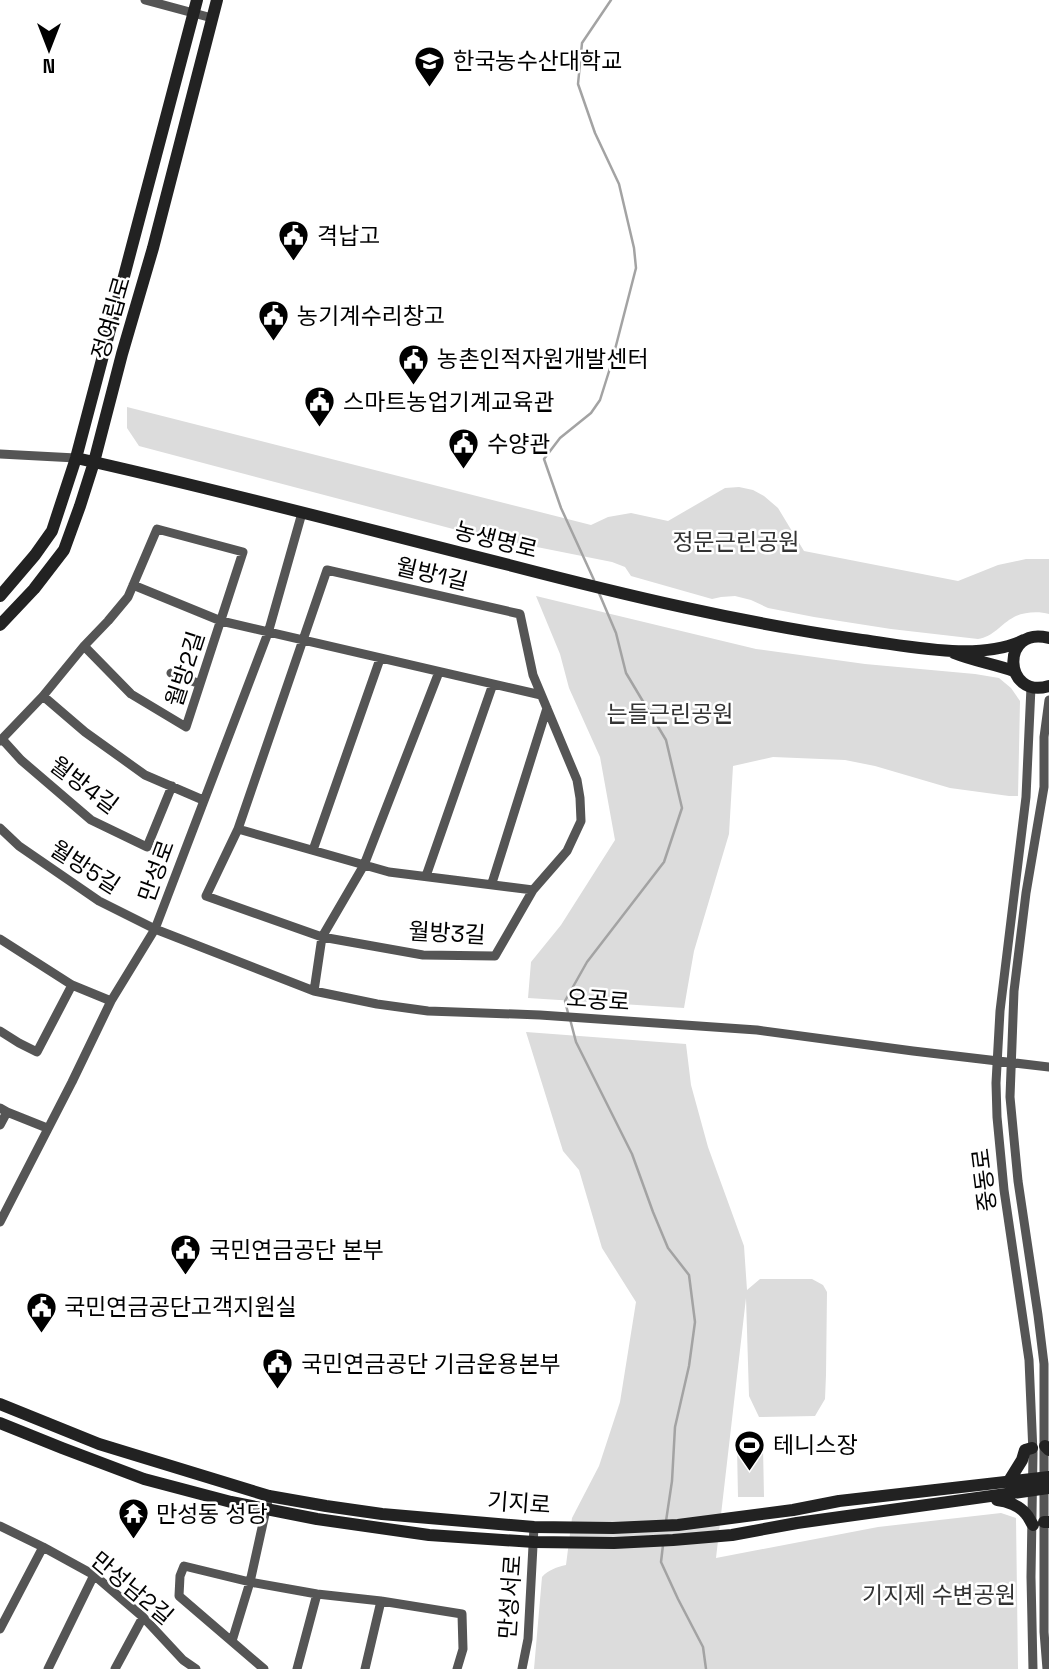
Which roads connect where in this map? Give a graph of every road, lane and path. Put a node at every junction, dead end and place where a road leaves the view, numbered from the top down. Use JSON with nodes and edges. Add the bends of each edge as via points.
{"nodes":[{"id":1,"x":145,"y":0,"type":"edge"},
{"id":2,"x":197,"y":0,"type":"edge"},
{"id":3,"x":216,"y":0,"type":"edge"},
{"id":4,"x":194,"y":13,"type":"junction"},
{"id":5,"x":212,"y":18,"type":"junction"},
{"id":6,"x":0,"y":454,"type":"edge"},
{"id":7,"x":76,"y":458,"type":"junction"},
{"id":8,"x":94,"y":462,"type":"junction"},
{"id":9,"x":302,"y":513,"type":"junction"},
{"id":10,"x":133,"y":585,"type":"junction"},
{"id":11,"x":0,"y":596,"type":"edge"},
{"id":12,"x":220,"y":621,"type":"junction"},
{"id":13,"x":0,"y":625,"type":"edge"},
{"id":14,"x":268,"y":633,"type":"junction"},
{"id":15,"x":1049,"y":638,"type":"edge"},
{"id":16,"x":1024,"y":640,"type":"junction"},
{"id":17,"x":302,"y":641,"type":"junction"},
{"id":18,"x":83,"y":646,"type":"junction"},
{"id":19,"x":951,"y":652,"type":"junction"},
{"id":20,"x":380,"y":659,"type":"junction"},
{"id":21,"x":1014,"y":671,"type":"junction"},
{"id":22,"x":439,"y":672,"type":"junction"},
{"id":23,"x":171,"y":673,"type":"dead end"},
{"id":24,"x":200,"y":684,"type":"junction"},
{"id":25,"x":493,"y":684,"type":"junction"},
{"id":26,"x":1049,"y":686,"type":"edge"},
{"id":27,"x":1031,"y":687,"type":"junction"},
{"id":28,"x":541,"y":695,"type":"junction"},
{"id":29,"x":43,"y":696,"type":"junction"},
{"id":30,"x":1049,"y":700,"type":"edge"},
{"id":31,"x":547,"y":708,"type":"junction"},
{"id":32,"x":268,"y":739,"type":"joint"},
{"id":33,"x":1,"y":740,"type":"edge"},
{"id":34,"x":172,"y":786,"type":"junction"},
{"id":35,"x":1047,"y":787,"type":"edge"},
{"id":36,"x":203,"y":800,"type":"junction"},
{"id":37,"x":581,"y":821,"type":"joint"},
{"id":38,"x":0,"y":828,"type":"edge"},
{"id":39,"x":238,"y":828,"type":"junction"},
{"id":40,"x":313,"y":850,"type":"junction"},
{"id":41,"x":364,"y":865,"type":"junction"},
{"id":42,"x":426,"y":876,"type":"junction"},
{"id":43,"x":492,"y":883,"type":"junction"},
{"id":44,"x":533,"y":890,"type":"junction"},
{"id":45,"x":155,"y":929,"type":"junction"},
{"id":46,"x":322,"y":937,"type":"junction"},
{"id":47,"x":0,"y":939,"type":"edge"},
{"id":48,"x":72,"y":985,"type":"junction"},
{"id":49,"x":314,"y":991,"type":"junction"},
{"id":50,"x":111,"y":1001,"type":"junction"},
{"id":51,"x":0,"y":1031,"type":"edge"},
{"id":52,"x":997,"y":1061,"type":"junction"},
{"id":53,"x":1012,"y":1062,"type":"junction"},
{"id":54,"x":1049,"y":1067,"type":"edge"},
{"id":55,"x":3,"y":1110,"type":"edge"},
{"id":56,"x":0,"y":1125,"type":"edge"},
{"id":57,"x":47,"y":1128,"type":"junction"},
{"id":58,"x":0,"y":1222,"type":"edge"},
{"id":59,"x":0,"y":1404,"type":"edge"},
{"id":60,"x":0,"y":1423,"type":"edge"},
{"id":61,"x":1042,"y":1448,"type":"edge"},
{"id":62,"x":1009,"y":1481,"type":"junction"},
{"id":63,"x":1042,"y":1483,"type":"edge"},
{"id":64,"x":997,"y":1495,"type":"junction"},
{"id":65,"x":267,"y":1502,"type":"junction"},
{"id":66,"x":1042,"y":1523,"type":"edge"},
{"id":67,"x":0,"y":1526,"type":"edge"},
{"id":68,"x":534,"y":1527,"type":"junction"},
{"id":69,"x":534,"y":1542,"type":"junction"},
{"id":70,"x":43,"y":1547,"type":"junction"},
{"id":71,"x":94,"y":1575,"type":"junction"},
{"id":72,"x":250,"y":1582,"type":"junction"},
{"id":73,"x":317,"y":1594,"type":"junction"},
{"id":74,"x":381,"y":1601,"type":"junction"},
{"id":75,"x":143,"y":1617,"type":"junction"},
{"id":76,"x":0,"y":1629,"type":"edge"},
{"id":77,"x":1047,"y":1632,"type":"edge"},
{"id":78,"x":232,"y":1640,"type":"junction"},
{"id":79,"x":180,"y":1665,"type":"edge"},
{"id":80,"x":48,"y":1669,"type":"edge"},
{"id":81,"x":115,"y":1669,"type":"edge"},
{"id":82,"x":196,"y":1669,"type":"edge"},
{"id":83,"x":264,"y":1669,"type":"edge"},
{"id":84,"x":297,"y":1669,"type":"edge"},
{"id":85,"x":365,"y":1669,"type":"edge"},
{"id":86,"x":457,"y":1669,"type":"edge"},
{"id":87,"x":522,"y":1669,"type":"edge"},
{"id":88,"x":1032,"y":1669,"type":"edge"},
{"id":89,"x":1047,"y":1669,"type":"edge"}],
"edges":[{"from":1,"to":4,"type":"street"},
{"from":2,"to":4,"type":"street","name":"정여립로"},
{"from":3,"to":5,"type":"street","name":"정여립로"},
{"from":4,"to":5,"type":"street"},
{"from":4,"to":7,"type":"street","name":"정여립로"},
{"from":5,"to":8,"type":"street","name":"정여립로"},
{"from":6,"to":7,"type":"street","name":"농생명로"},
{"from":7,"to":8,"type":"street","name":"농생명로"},
{"from":7,"to":11,"type":"street","name":"정여립로","via":[[52,531]]},
{"from":8,"to":9,"type":"street","name":"농생명로"},
{"from":8,"to":13,"type":"street","name":"정여립로","via":[[64,550]]},
{"from":9,"to":14,"type":"street","name":"만성로"},
{"from":9,"to":19,"type":"street","name":"농생명로","via":[[707,612]]},
{"from":10,"to":12,"type":"street","name":"월방2길"},
{"from":10,"to":12,"type":"street","name":"월방2길","via":[[157,529],[243,552]]},
{"from":10,"to":18,"type":"street","name":"월방2길","via":[[128,597]]},
{"from":12,"to":14,"type":"street","name":"월방2길"},
{"from":12,"to":24,"type":"street","name":"월방2길"},
{"from":14,"to":17,"type":"street"},
{"from":14,"to":36,"type":"street","name":"만성로"},
{"from":15,"to":16,"type":"street"},
{"from":16,"to":19,"type":"street","via":[[1010,647]]},
{"from":16,"to":21,"type":"street","via":[[1014,654]]},
{"from":17,"to":20,"type":"street"},
{"from":17,"to":28,"type":"street","name":"월방1길","via":[[327,570],[520,614]]},
{"from":17,"to":32,"type":"street","name":"월방1길"},
{"from":18,"to":24,"type":"street","name":"월방2길","via":[[131,694],[186,727]]},
{"from":18,"to":29,"type":"street","name":"월방4길"},
{"from":19,"to":21,"type":"street"},
{"from":20,"to":22,"type":"street"},
{"from":20,"to":40,"type":"street"},
{"from":21,"to":27,"type":"street"},
{"from":22,"to":25,"type":"street"},
{"from":22,"to":41,"type":"street"},
{"from":23,"to":24,"type":"street"},
{"from":25,"to":28,"type":"street"},
{"from":25,"to":42,"type":"street"},
{"from":26,"to":27,"type":"street"},
{"from":27,"to":52,"type":"street","name":"중동로","via":[[1026,797],[1005,955]]},
{"from":28,"to":31,"type":"street","name":"월방1길"},
{"from":29,"to":33,"type":"street","name":"월방4길"},
{"from":29,"to":34,"type":"street","name":"월방4길","via":[[145,775]]},
{"from":30,"to":35,"type":"street","name":"중동로","via":[[1044,737]]},
{"from":31,"to":37,"type":"street","name":"월방1길","via":[[577,780]]},
{"from":31,"to":43,"type":"street"},
{"from":32,"to":39,"type":"street","name":"월방3길"},
{"from":33,"to":34,"type":"street","name":"월방4길","via":[[91,820],[146,847]]},
{"from":34,"to":36,"type":"street","name":"월방4길"},
{"from":35,"to":53,"type":"street","name":"중동로","via":[[1020,932]]},
{"from":36,"to":45,"type":"street","name":"만성로"},
{"from":37,"to":44,"type":"street","name":"월방3길","via":[[567,851]]},
{"from":38,"to":45,"type":"street","name":"월방5길","via":[[99,901]]},
{"from":39,"to":40,"type":"street"},
{"from":39,"to":46,"type":"street","name":"월방3길","via":[[206,896]]},
{"from":40,"to":41,"type":"street"},
{"from":41,"to":42,"type":"street"},
{"from":41,"to":46,"type":"street"},
{"from":42,"to":43,"type":"street"},
{"from":43,"to":44,"type":"street"},
{"from":44,"to":46,"type":"street","name":"월방3길","via":[[495,956],[423,955]]},
{"from":45,"to":49,"type":"street","name":"오공로"},
{"from":45,"to":50,"type":"street","name":"만성로"},
{"from":46,"to":49,"type":"street"},
{"from":47,"to":48,"type":"street"},
{"from":48,"to":50,"type":"street"},
{"from":48,"to":51,"type":"street","via":[[37,1052]]},
{"from":49,"to":52,"type":"street","name":"오공로","via":[[428,1011],[757,1030]]},
{"from":50,"to":57,"type":"street","name":"만성로"},
{"from":52,"to":53,"type":"street","name":"오공로"},
{"from":52,"to":61,"type":"street","name":"중동로","via":[[1004,1190]]},
{"from":53,"to":54,"type":"street","name":"오공로"},
{"from":53,"to":61,"type":"street","name":"중동로","via":[[1013,1143],[1044,1364]]},
{"from":55,"to":56,"type":"street"},
{"from":55,"to":57,"type":"street"},
{"from":57,"to":58,"type":"street","name":"만성로"},
{"from":59,"to":65,"type":"street","name":"기지로"},
{"from":60,"to":65,"type":"street","name":"기지로","via":[[144,1479],[231,1502]]},
{"from":61,"to":62,"type":"street","via":[[1025,1450]]},
{"from":61,"to":63,"type":"street","name":"중동로"},
{"from":62,"to":63,"type":"street","name":"기지로"},
{"from":62,"to":68,"type":"street","name":"기지로","via":[[678,1525]]},
{"from":63,"to":64,"type":"street","name":"기지로"},
{"from":63,"to":66,"type":"street","name":"중동로"},
{"from":64,"to":66,"type":"street","via":[[997,1500],[1026,1513],[1029,1522]]},
{"from":64,"to":69,"type":"street","name":"기지로","via":[[732,1535],[614,1543]]},
{"from":65,"to":68,"type":"street","name":"기지로"},
{"from":65,"to":69,"type":"street","name":"기지로","via":[[317,1519],[429,1535]]},
{"from":65,"to":72,"type":"street"},
{"from":66,"to":77,"type":"street","name":"중동로"},
{"from":66,"to":88,"type":"street","name":"중동로","via":[[1031,1577]]},
{"from":67,"to":70,"type":"street","name":"만성남2길"},
{"from":68,"to":69,"type":"street","name":"만성서로"},
{"from":69,"to":87,"type":"street","name":"만성서로"},
{"from":70,"to":71,"type":"street","name":"만성남2길"},
{"from":70,"to":76,"type":"street"},
{"from":71,"to":75,"type":"street","name":"만성남2길"},
{"from":71,"to":80,"type":"street"},
{"from":72,"to":73,"type":"street"},
{"from":72,"to":78,"type":"street"},
{"from":72,"to":78,"type":"street","via":[[184,1566],[180,1576],[179,1596]]},
{"from":73,"to":74,"type":"street"},
{"from":73,"to":84,"type":"street"},
{"from":74,"to":85,"type":"street"},
{"from":74,"to":86,"type":"street","via":[[462,1614],[463,1649]]},
{"from":75,"to":79,"type":"street","name":"만성남2길"},
{"from":75,"to":81,"type":"street"},
{"from":77,"to":89,"type":"street","name":"중동로"},
{"from":78,"to":83,"type":"street"},
{"from":79,"to":82,"type":"street","name":"만성남2길"}]}
